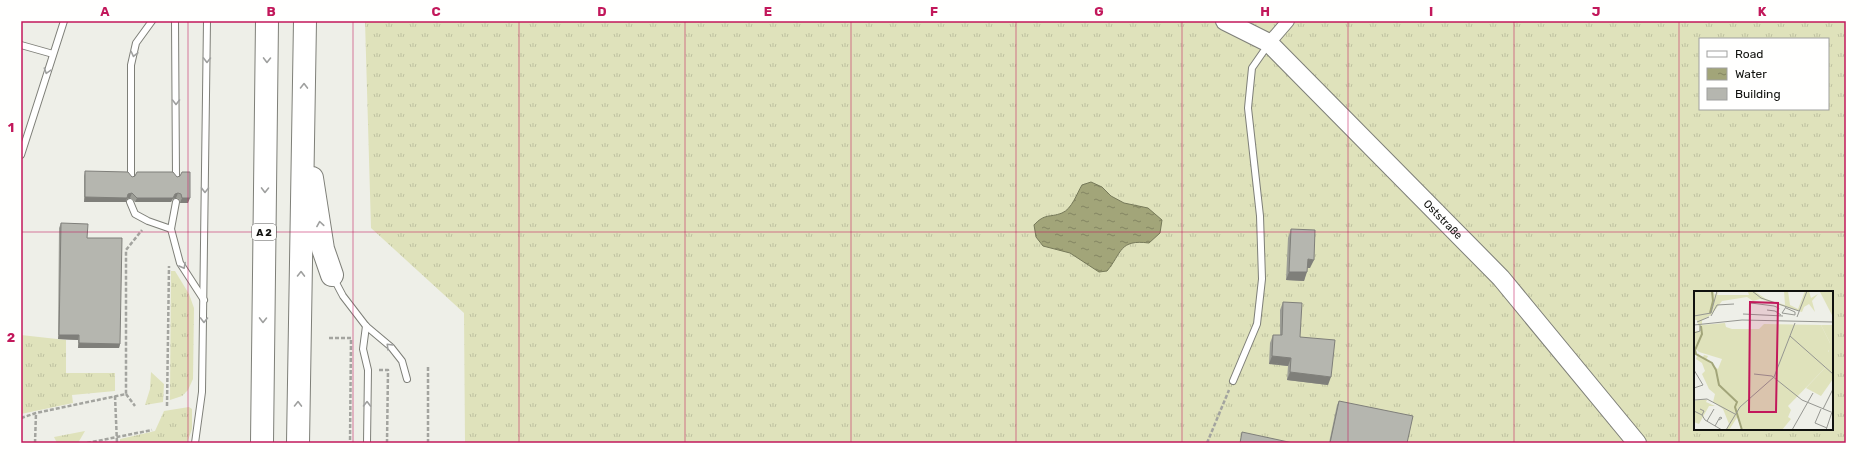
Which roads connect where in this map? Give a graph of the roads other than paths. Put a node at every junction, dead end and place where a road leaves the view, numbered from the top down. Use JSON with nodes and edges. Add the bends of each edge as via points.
{"nodes":[{"id":1,"x":64,"y":21,"type":"edge"},
{"id":2,"x":152,"y":21,"type":"edge"},
{"id":3,"x":175,"y":21,"type":"edge"},
{"id":4,"x":207,"y":21,"type":"edge"},
{"id":5,"x":267,"y":21,"type":"edge"},
{"id":6,"x":305,"y":21,"type":"edge"},
{"id":7,"x":1225,"y":21,"type":"edge"},
{"id":8,"x":1288,"y":21,"type":"edge"},
{"id":9,"x":1269,"y":43,"type":"junction"},
{"id":10,"x":21,"y":45,"type":"edge"},
{"id":11,"x":53,"y":54,"type":"junction"},
{"id":12,"x":303,"y":125,"type":"junction"},
{"id":13,"x":21,"y":155,"type":"edge"},
{"id":14,"x":131,"y":177,"type":"edge"},
{"id":15,"x":176,"y":177,"type":"edge"},
{"id":16,"x":130,"y":202,"type":"dead end"},
{"id":17,"x":176,"y":202,"type":"dead end"},
{"id":18,"x":170,"y":229,"type":"junction"},
{"id":19,"x":332,"y":275,"type":"joint"},
{"id":20,"x":204,"y":300,"type":"junction"},
{"id":21,"x":366,"y":326,"type":"junction"},
{"id":22,"x":407,"y":379,"type":"dead end"},
{"id":23,"x":1233,"y":381,"type":"road end"},
{"id":24,"x":195,"y":443,"type":"edge"},
{"id":25,"x":262,"y":443,"type":"edge"},
{"id":26,"x":298,"y":443,"type":"edge"},
{"id":27,"x":367,"y":443,"type":"edge"},
{"id":28,"x":1637,"y":443,"type":"edge"}],
"edges":[{"from":1,"to":11,"type":"lane"},
{"from":2,"to":14,"type":"lane","one_way":true,"via":[[136,43],[131,65]]},
{"from":3,"to":15,"type":"lane","one_way":true},
{"from":4,"to":20,"type":"lane","one_way":true},
{"from":5,"to":25,"type":"highway","number":"A 2","one_way":true},
{"from":12,"to":6,"type":"highway","one_way":true},
{"from":7,"to":9,"type":"street","name":"Oststraße"},
{"from":8,"to":9,"type":"street"},
{"from":9,"to":23,"type":"lane","via":[[1252,68],[1248,108],[1260,216],[1262,279],[1257,324]]},
{"from":9,"to":28,"type":"street","name":"Oststraße","via":[[1501,278]]},
{"from":10,"to":11,"type":"lane"},
{"from":11,"to":13,"type":"lane","one_way":true},
{"from":19,"to":12,"type":"highway","one_way":true,"via":[[323,249]]},
{"from":26,"to":12,"type":"highway","one_way":true},
{"from":16,"to":18,"type":"lane","via":[[135,214]]},
{"from":17,"to":18,"type":"lane"},
{"from":18,"to":20,"type":"lane","one_way":true,"via":[[180,263]]},
{"from":19,"to":21,"type":"lane","via":[[343,296]]},
{"from":20,"to":24,"type":"lane","one_way":true,"via":[[202,392]]},
{"from":22,"to":21,"type":"lane","one_way":true,"via":[[402,361],[391,347]]},
{"from":27,"to":21,"type":"lane","one_way":true,"via":[[368,370],[363,349]]}]}
